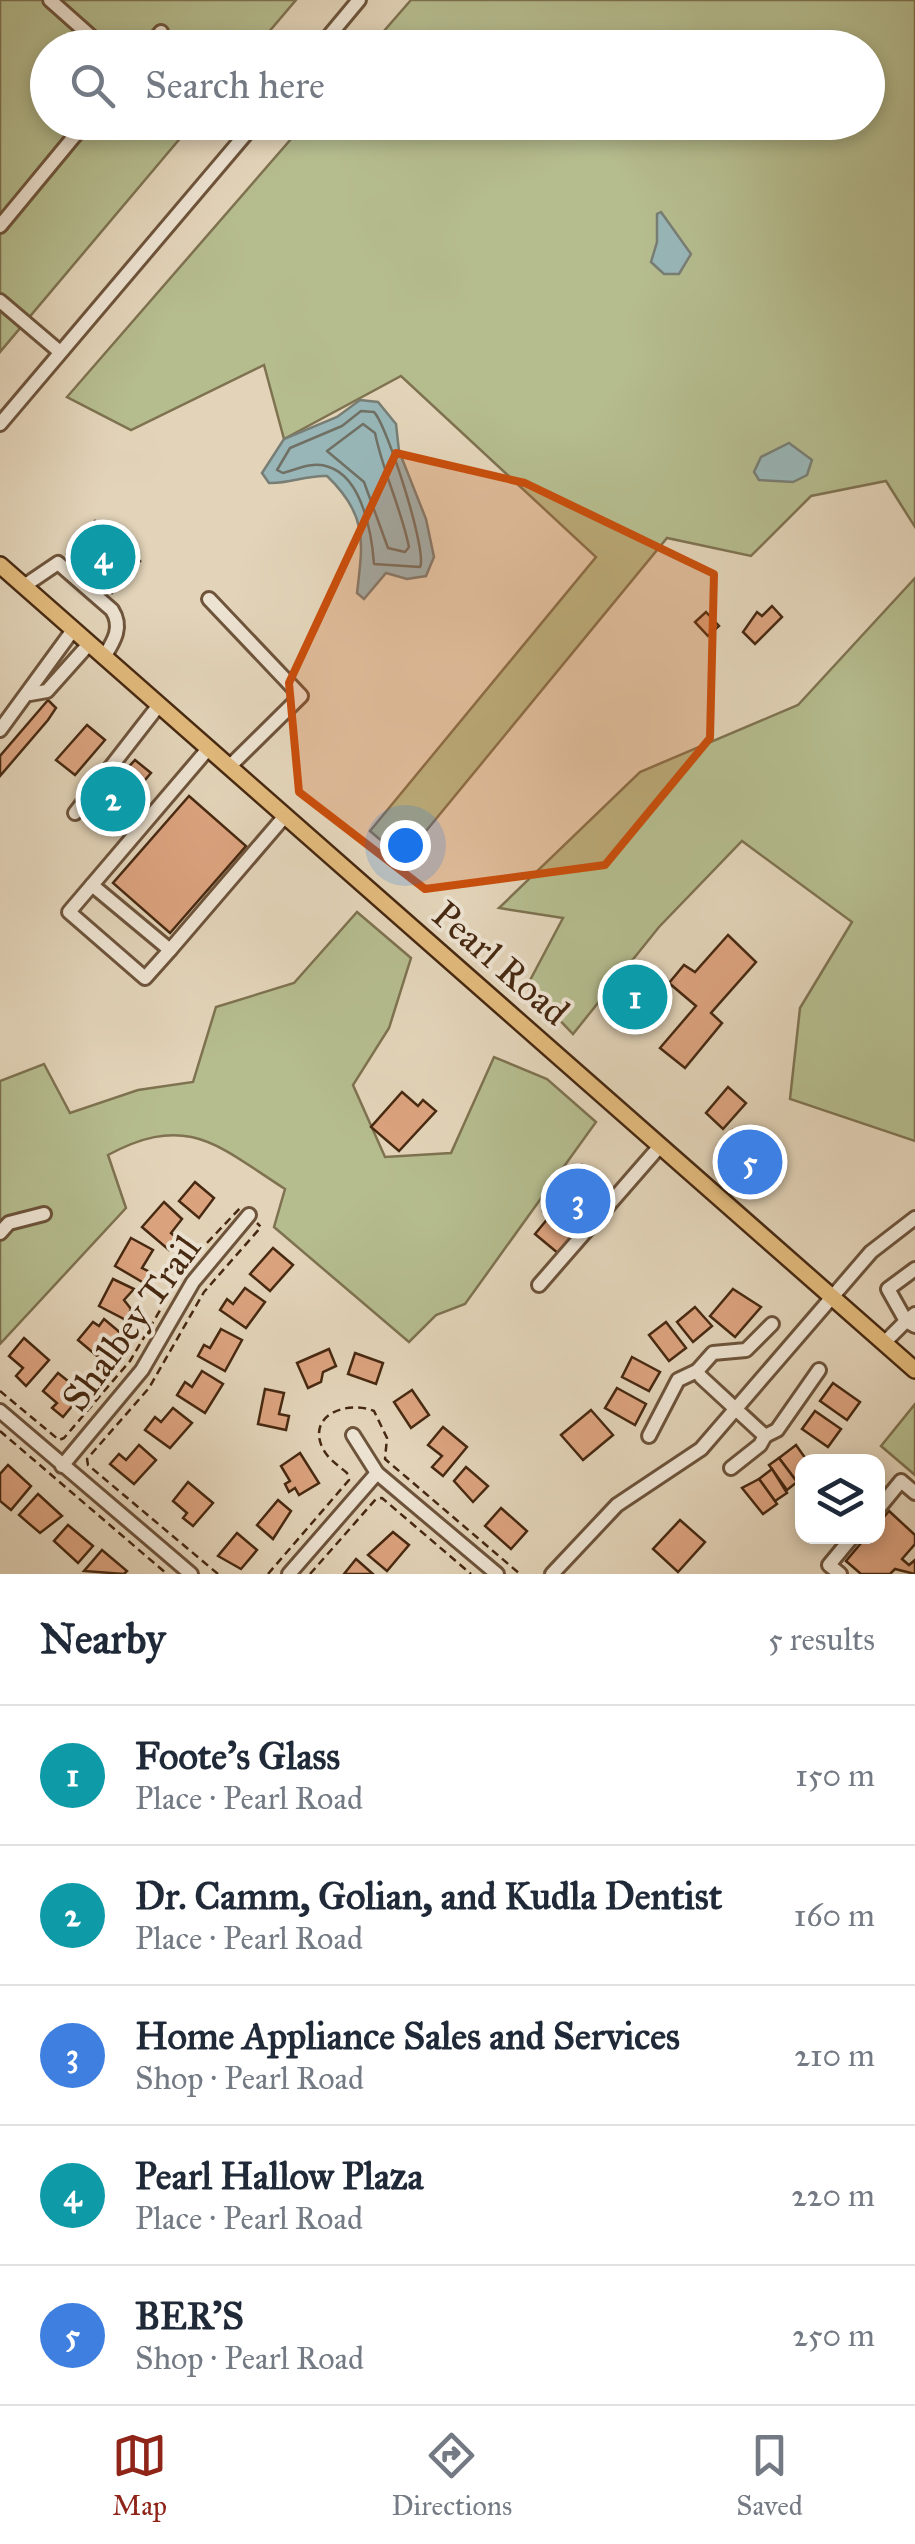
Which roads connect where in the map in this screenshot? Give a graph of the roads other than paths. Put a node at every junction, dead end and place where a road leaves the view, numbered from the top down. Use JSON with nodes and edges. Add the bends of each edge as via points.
{"nodes":[{"id":1,"x":50,"y":0,"type":"edge"},
{"id":2,"x":360,"y":0,"type":"edge"},
{"id":3,"x":84,"y":30,"type":"edge"},
{"id":4,"x":334,"y":30,"type":"edge"},
{"id":5,"x":71,"y":140,"type":"edge"},
{"id":6,"x":241,"y":140,"type":"edge"},
{"id":7,"x":0,"y":226,"type":"edge"},
{"id":8,"x":0,"y":302,"type":"edge"},
{"id":9,"x":60,"y":352,"type":"junction"},
{"id":10,"x":0,"y":424,"type":"edge"},
{"id":11,"x":0,"y":565,"type":"edge"},
{"id":12,"x":24,"y":586,"type":"junction"},
{"id":13,"x":209,"y":599,"type":"dead end"},
{"id":14,"x":73,"y":630,"type":"junction"},
{"id":15,"x":89,"y":644,"type":"junction"},
{"id":16,"x":104,"y":657,"type":"junction"},
{"id":17,"x":30,"y":694,"type":"junction"},
{"id":18,"x":159,"y":705,"type":"junction"},
{"id":19,"x":0,"y":730,"type":"edge"},
{"id":20,"x":208,"y":748,"type":"junction"},
{"id":21,"x":229,"y":767,"type":"junction"},
{"id":22,"x":74,"y":812,"type":"dead end"},
{"id":23,"x":285,"y":816,"type":"junction"},
{"id":24,"x":92,"y":885,"type":"junction"},
{"id":25,"x":170,"y":950,"type":"junction"},
{"id":26,"x":660,"y":1146,"type":"junction"},
{"id":27,"x":44,"y":1214,"type":"dead end"},
{"id":28,"x":250,"y":1215,"type":"road end"},
{"id":29,"x":915,"y":1218,"type":"edge"},
{"id":30,"x":0,"y":1234,"type":"edge"},
{"id":31,"x":915,"y":1269,"type":"edge"},
{"id":32,"x":539,"y":1285,"type":"dead end"},
{"id":33,"x":832,"y":1296,"type":"junction"},
{"id":34,"x":912,"y":1320,"type":"edge"},
{"id":35,"x":772,"y":1324,"type":"dead end"},
{"id":36,"x":884,"y":1343,"type":"junction"},
{"id":37,"x":818,"y":1370,"type":"dead end"},
{"id":38,"x":915,"y":1370,"type":"edge"},
{"id":39,"x":697,"y":1372,"type":"junction"},
{"id":40,"x":734,"y":1409,"type":"junction"},
{"id":41,"x":0,"y":1411,"type":"edge"},
{"id":42,"x":353,"y":1435,"type":"dead end"},
{"id":43,"x":648,"y":1436,"type":"dead end"},
{"id":44,"x":764,"y":1436,"type":"junction"},
{"id":45,"x":62,"y":1466,"type":"junction"},
{"id":46,"x":731,"y":1468,"type":"dead end"},
{"id":47,"x":377,"y":1472,"type":"junction"},
{"id":48,"x":915,"y":1493,"type":"edge"},
{"id":49,"x":885,"y":1500,"type":"edge"},
{"id":50,"x":846,"y":1544,"type":"edge"},
{"id":51,"x":191,"y":1574,"type":"edge"},
{"id":52,"x":289,"y":1574,"type":"edge"},
{"id":53,"x":497,"y":1574,"type":"edge"},
{"id":54,"x":552,"y":1574,"type":"edge"},
{"id":55,"x":840,"y":1574,"type":"edge"}],
"edges":[{"from":1,"to":3,"type":"street"},
{"from":2,"to":4,"type":"street"},
{"from":5,"to":7,"type":"street"},
{"from":6,"to":9,"type":"street"},
{"from":8,"to":9,"type":"street"},
{"from":9,"to":10,"type":"street"},
{"from":11,"to":12,"type":"main road","name":"Pearl Road"},
{"from":12,"to":14,"type":"main road","name":"Pearl Road"},
{"from":12,"to":16,"type":"street","via":[[58,563],[85,586],[118,619]]},
{"from":13,"to":21,"type":"street","via":[[302,696]]},
{"from":14,"to":15,"type":"main road","name":"Pearl Road"},
{"from":14,"to":17,"type":"street","via":[[31,682]]},
{"from":15,"to":16,"type":"main road","name":"Pearl Road"},
{"from":15,"to":17,"type":"street","via":[[47,691]]},
{"from":16,"to":18,"type":"main road","name":"Pearl Road"},
{"from":17,"to":19,"type":"street"},
{"from":18,"to":20,"type":"main road","name":"Pearl Road"},
{"from":18,"to":22,"type":"street"},
{"from":20,"to":21,"type":"main road","name":"Pearl Road"},
{"from":20,"to":24,"type":"street"},
{"from":21,"to":23,"type":"main road","name":"Pearl Road"},
{"from":23,"to":25,"type":"street"},
{"from":23,"to":26,"type":"main road","name":"Pearl Road"},
{"from":24,"to":25,"type":"street"},
{"from":24,"to":25,"type":"street","via":[[69,912],[145,978]]},
{"from":26,"to":32,"type":"street"},
{"from":26,"to":33,"type":"main road","name":"Pearl Road"},
{"from":27,"to":30,"type":"street","via":[[9,1223]]},
{"from":28,"to":45,"type":"street","name":"Shalbey Trail","via":[[193,1282],[142,1370]]},
{"from":29,"to":33,"type":"street","via":[[871,1252]]},
{"from":31,"to":34,"type":"street","via":[[888,1289]]},
{"from":33,"to":36,"type":"main road","name":"Pearl Road"},
{"from":33,"to":40,"type":"street"},
{"from":34,"to":36,"type":"street"},
{"from":35,"to":39,"type":"street","via":[[746,1350],[713,1353]]},
{"from":36,"to":38,"type":"main road","name":"Pearl Road"},
{"from":37,"to":44,"type":"street","via":[[777,1430]]},
{"from":39,"to":40,"type":"street"},
{"from":39,"to":43,"type":"street","via":[[678,1380]]},
{"from":40,"to":44,"type":"street"},
{"from":40,"to":54,"type":"street","via":[[686,1463],[597,1522]]},
{"from":41,"to":45,"type":"street"},
{"from":42,"to":47,"type":"street"},
{"from":44,"to":46,"type":"street"},
{"from":45,"to":51,"type":"street"},
{"from":47,"to":52,"type":"street"},
{"from":47,"to":53,"type":"street"},
{"from":48,"to":49,"type":"street","via":[[902,1481]]},
{"from":50,"to":55,"type":"street","via":[[829,1565]]}]}
